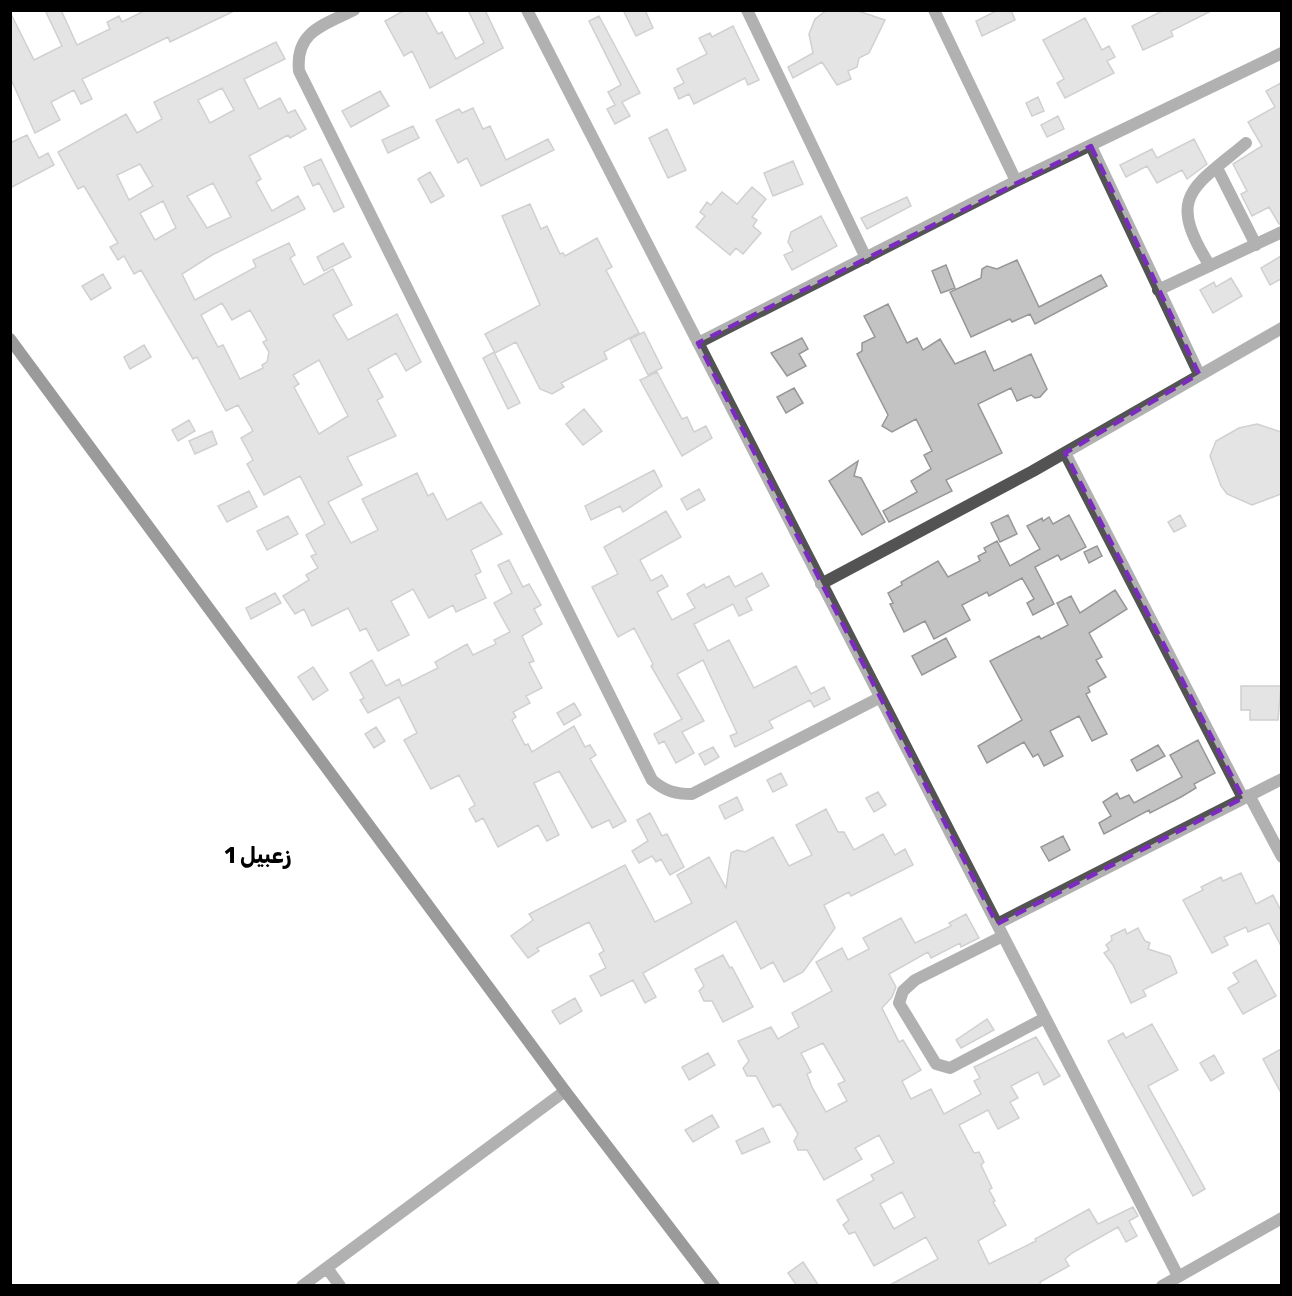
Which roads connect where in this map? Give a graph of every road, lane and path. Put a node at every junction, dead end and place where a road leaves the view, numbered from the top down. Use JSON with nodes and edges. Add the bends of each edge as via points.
{"nodes":[{"id":1,"x":354,"y":10,"type":"edge"},
{"id":2,"x":527,"y":10,"type":"edge"},
{"id":3,"x":747,"y":10,"type":"edge"},
{"id":4,"x":934,"y":10,"type":"edge"},
{"id":5,"x":1281,"y":53,"type":"edge"},
{"id":6,"x":1246,"y":143,"type":"dead end"},
{"id":7,"x":1091,"y":146,"type":"junction"},
{"id":8,"x":1216,"y":168,"type":"junction"},
{"id":9,"x":1016,"y":181,"type":"junction"},
{"id":10,"x":1281,"y":232,"type":"edge"},
{"id":11,"x":1256,"y":244,"type":"junction"},
{"id":12,"x":866,"y":258,"type":"junction"},
{"id":13,"x":1210,"y":266,"type":"junction"},
{"id":14,"x":1158,"y":290,"type":"junction"},
{"id":15,"x":1281,"y":328,"type":"edge"},
{"id":16,"x":10,"y":339,"type":"edge"},
{"id":17,"x":698,"y":343,"type":"junction"},
{"id":18,"x":1199,"y":374,"type":"junction"},
{"id":19,"x":1065,"y":453,"type":"junction"},
{"id":20,"x":820,"y":584,"type":"junction"},
{"id":21,"x":879,"y":698,"type":"junction"},
{"id":22,"x":1281,"y":779,"type":"edge"},
{"id":23,"x":1246,"y":797,"type":"junction"},
{"id":24,"x":1281,"y":857,"type":"edge"},
{"id":25,"x":997,"y":924,"type":"junction"},
{"id":26,"x":1004,"y":936,"type":"junction"},
{"id":27,"x":1045,"y":1018,"type":"junction"},
{"id":28,"x":565,"y":1091,"type":"junction"},
{"id":29,"x":1281,"y":1218,"type":"edge"},
{"id":30,"x":327,"y":1268,"type":"junction"},
{"id":31,"x":1178,"y":1276,"type":"junction"},
{"id":32,"x":302,"y":1286,"type":"edge"},
{"id":33,"x":340,"y":1286,"type":"edge"},
{"id":34,"x":714,"y":1286,"type":"edge"},
{"id":35,"x":1162,"y":1286,"type":"edge"}],
"edges":[{"from":1,"to":21,"type":"street","via":[[310,33],[298,57],[299,71],[652,780],[677,794],[692,794]]},
{"from":2,"to":17,"type":"street"},
{"from":3,"to":12,"type":"street"},
{"from":4,"to":9,"type":"street"},
{"from":5,"to":7,"type":"street"},
{"from":6,"to":8,"type":"street"},
{"from":7,"to":9,"type":"street"},
{"from":7,"to":14,"type":"street"},
{"from":8,"to":11,"type":"street"},
{"from":8,"to":13,"type":"street","via":[[1190,193],[1186,212],[1192,237]]},
{"from":9,"to":12,"type":"street"},
{"from":10,"to":11,"type":"street"},
{"from":11,"to":13,"type":"street"},
{"from":12,"to":17,"type":"street"},
{"from":13,"to":14,"type":"street"},
{"from":14,"to":18,"type":"street"},
{"from":15,"to":18,"type":"street"},
{"from":16,"to":28,"type":"street"},
{"from":17,"to":20,"type":"street"},
{"from":18,"to":19,"type":"street"},
{"from":19,"to":20,"type":"street"},
{"from":19,"to":23,"type":"street"},
{"from":20,"to":21,"type":"street"},
{"from":21,"to":25,"type":"street"},
{"from":22,"to":23,"type":"street"},
{"from":23,"to":24,"type":"street"},
{"from":23,"to":25,"type":"street"},
{"from":25,"to":26,"type":"street"},
{"from":26,"to":27,"type":"street"},
{"from":26,"to":27,"type":"street","via":[[915,980],[903,991],[899,1003],[936,1064],[950,1068]]},
{"from":27,"to":31,"type":"street"},
{"from":28,"to":30,"type":"street"},
{"from":28,"to":34,"type":"street"},
{"from":29,"to":31,"type":"street"},
{"from":30,"to":32,"type":"street"},
{"from":30,"to":33,"type":"street"},
{"from":31,"to":35,"type":"street"}]}
